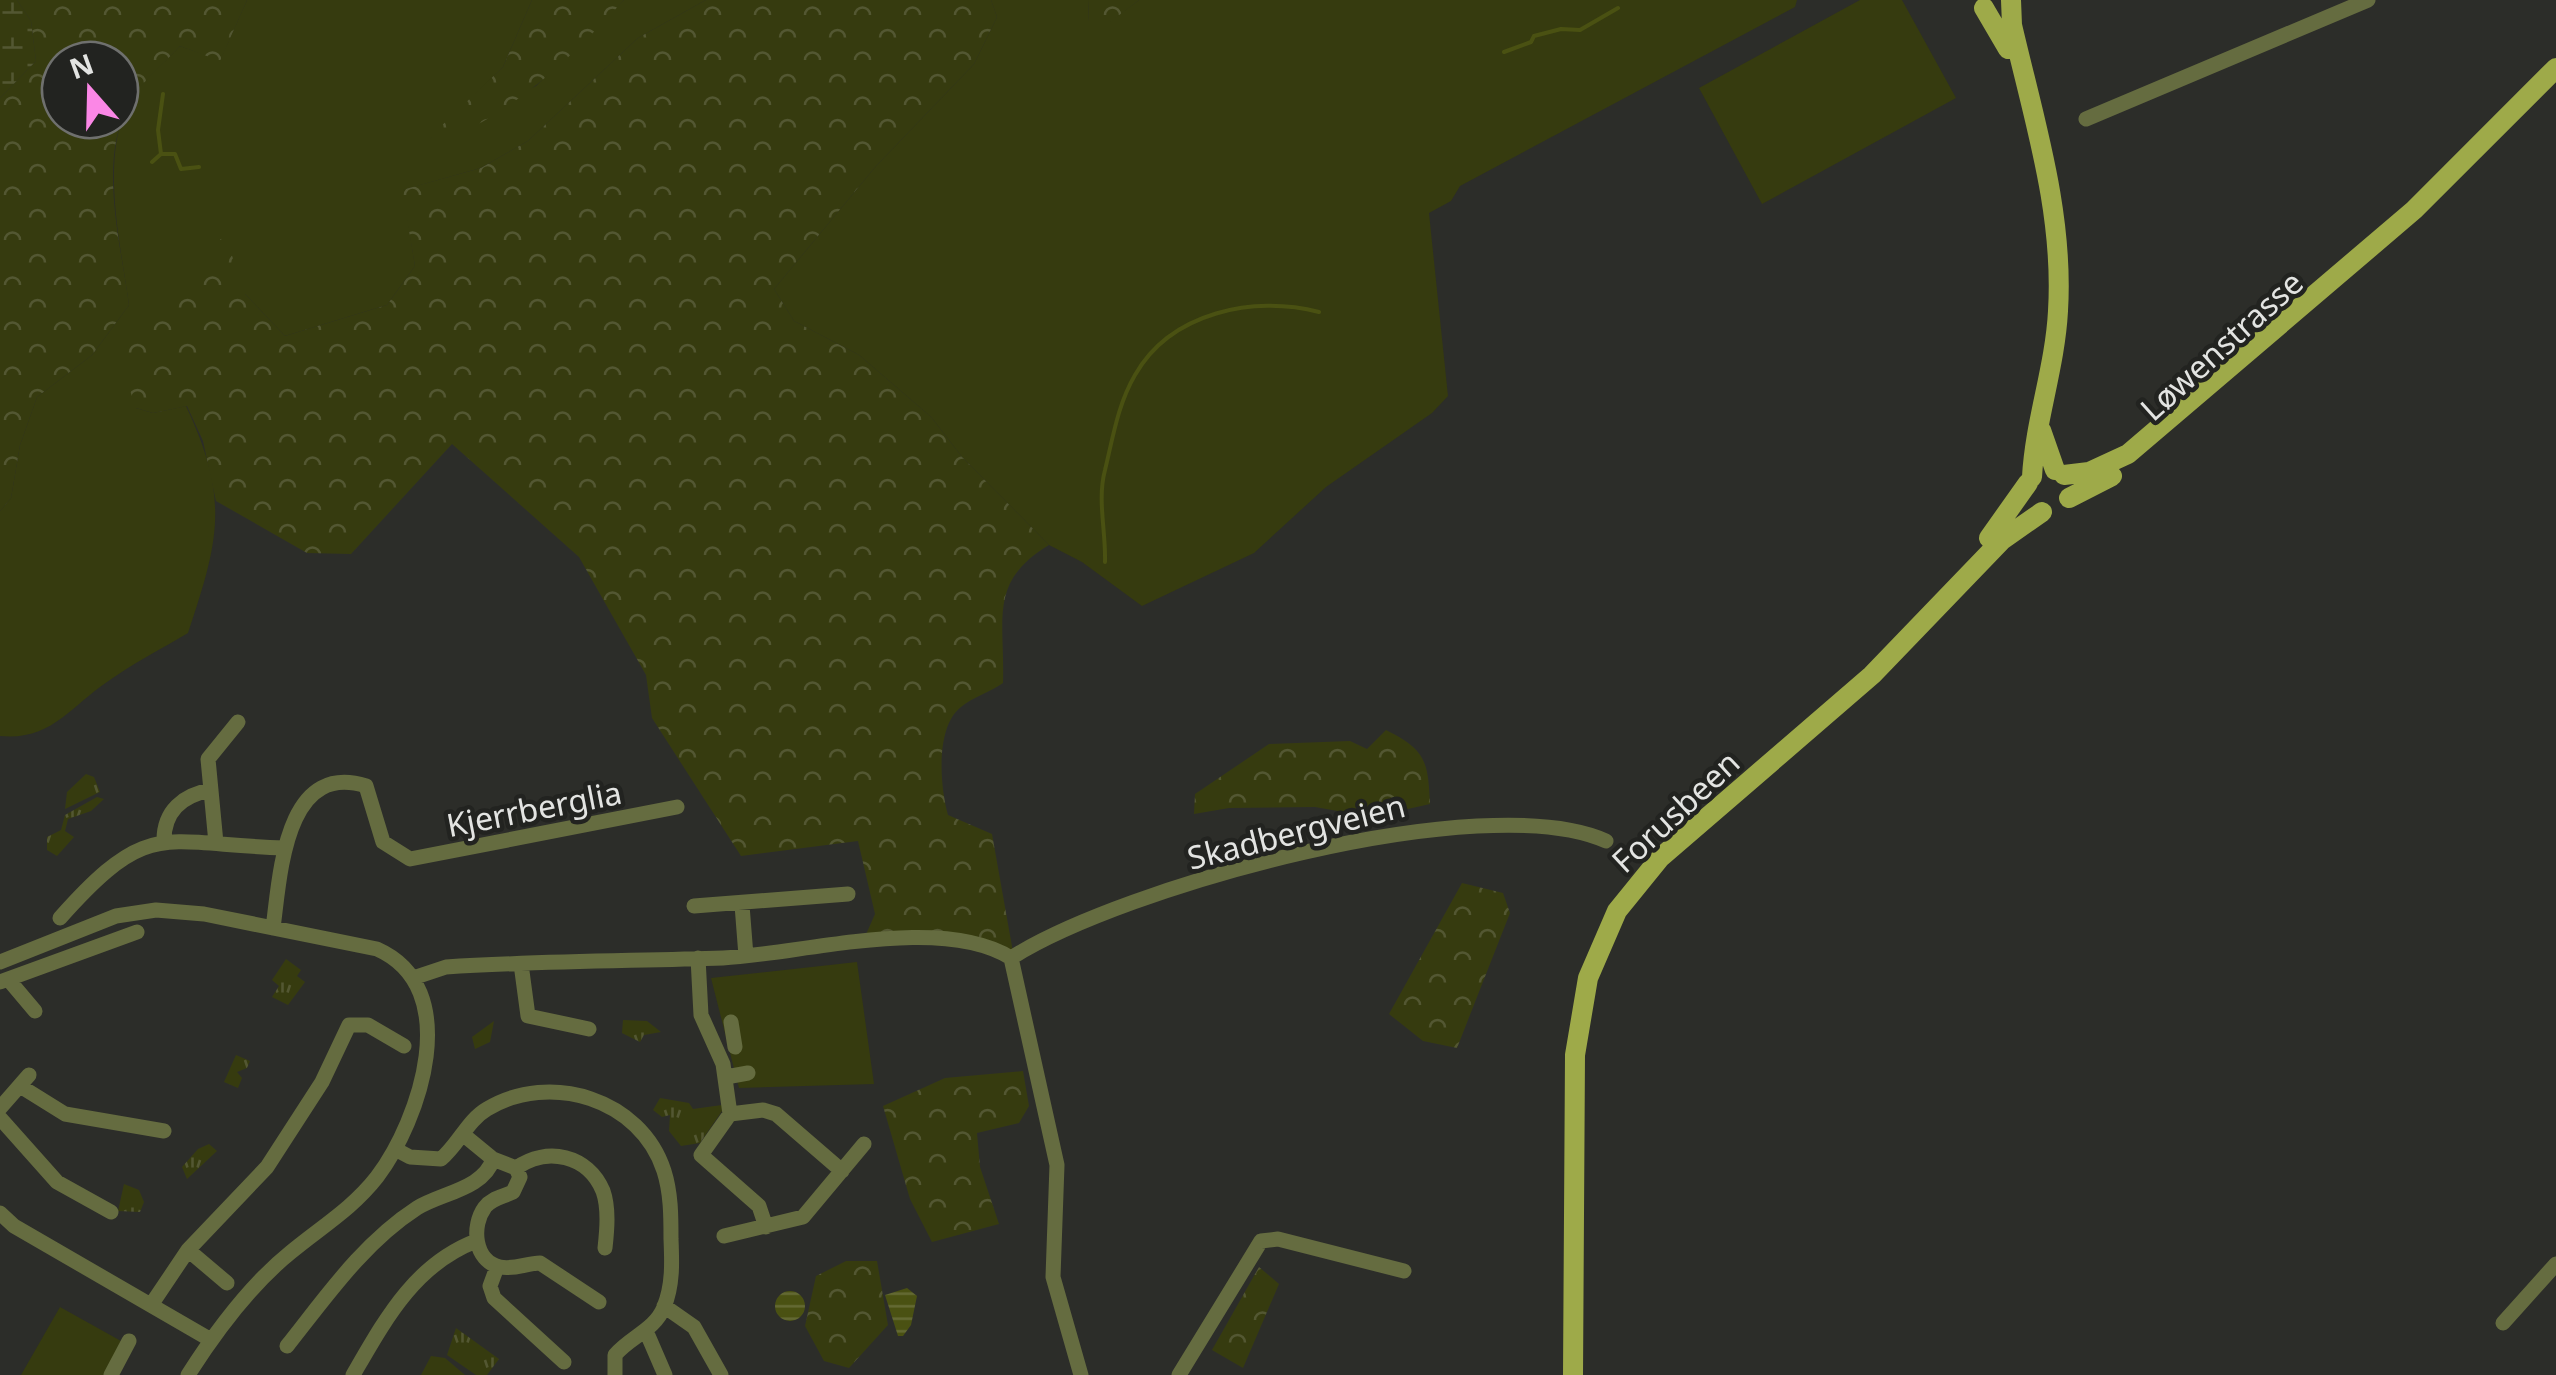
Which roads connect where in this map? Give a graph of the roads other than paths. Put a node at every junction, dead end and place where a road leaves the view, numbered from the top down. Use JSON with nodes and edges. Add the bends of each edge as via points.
{"nodes":[{"id":1,"x":2011,"y":0,"type":"edge"},
{"id":2,"x":2317,"y":0,"type":"edge"},
{"id":3,"x":2368,"y":0,"type":"edge"},
{"id":4,"x":1978,"y":4,"type":"edge"},
{"id":5,"x":2324,"y":17,"type":"junction"},
{"id":6,"x":2556,"y":68,"type":"edge"},
{"id":7,"x":2086,"y":119,"type":"dead end"},
{"id":8,"x":2039,"y":137,"type":"junction"},
{"id":9,"x":2401,"y":220,"type":"junction"},
{"id":10,"x":2040,"y":421,"type":"junction"},
{"id":11,"x":2060,"y":473,"type":"junction"},
{"id":12,"x":2030,"y":480,"type":"junction"},
{"id":13,"x":2069,"y":498,"type":"junction"},
{"id":14,"x":2042,"y":512,"type":"junction"},
{"id":15,"x":1946,"y":600,"type":"junction"},
{"id":16,"x":238,"y":722,"type":"dead end"},
{"id":17,"x":211,"y":790,"type":"junction"},
{"id":18,"x":678,"y":807,"type":"dead end"},
{"id":19,"x":164,"y":840,"type":"junction"},
{"id":20,"x":1606,"y":840,"type":"dead end"},
{"id":21,"x":216,"y":844,"type":"junction"},
{"id":22,"x":284,"y":848,"type":"junction"},
{"id":23,"x":848,"y":894,"type":"dead end"},
{"id":24,"x":742,"y":905,"type":"junction"},
{"id":25,"x":694,"y":906,"type":"dead end"},
{"id":26,"x":60,"y":918,"type":"dead end"},
{"id":27,"x":272,"y":928,"type":"junction"},
{"id":28,"x":137,"y":932,"type":"dead end"},
{"id":29,"x":746,"y":956,"type":"junction"},
{"id":30,"x":698,"y":958,"type":"junction"},
{"id":31,"x":1010,"y":958,"type":"junction"},
{"id":32,"x":0,"y":962,"type":"edge"},
{"id":33,"x":521,"y":964,"type":"junction"},
{"id":34,"x":4,"y":980,"type":"edge"},
{"id":35,"x":415,"y":982,"type":"junction"},
{"id":36,"x":35,"y":1011,"type":"dead end"},
{"id":37,"x":731,"y":1022,"type":"dead end"},
{"id":38,"x":589,"y":1029,"type":"dead end"},
{"id":39,"x":404,"y":1046,"type":"dead end"},
{"id":40,"x":734,"y":1047,"type":"dead end"},
{"id":41,"x":748,"y":1073,"type":"dead end"},
{"id":42,"x":726,"y":1077,"type":"junction"},
{"id":43,"x":0,"y":1108,"type":"edge"},
{"id":44,"x":730,"y":1114,"type":"junction"},
{"id":45,"x":0,"y":1118,"type":"edge"},
{"id":46,"x":164,"y":1131,"type":"dead end"},
{"id":47,"x":465,"y":1136,"type":"junction"},
{"id":48,"x":397,"y":1144,"type":"junction"},
{"id":49,"x":864,"y":1144,"type":"dead end"},
{"id":50,"x":493,"y":1159,"type":"junction"},
{"id":51,"x":516,"y":1168,"type":"junction"},
{"id":52,"x":842,"y":1171,"type":"junction"},
{"id":53,"x":111,"y":1212,"type":"dead end"},
{"id":54,"x":0,"y":1213,"type":"edge"},
{"id":55,"x":766,"y":1227,"type":"junction"},
{"id":56,"x":724,"y":1236,"type":"dead end"},
{"id":57,"x":476,"y":1241,"type":"junction"},
{"id":58,"x":605,"y":1248,"type":"dead end"},
{"id":59,"x":188,"y":1250,"type":"junction"},
{"id":60,"x":2556,"y":1264,"type":"edge"},
{"id":61,"x":497,"y":1266,"type":"junction"},
{"id":62,"x":1404,"y":1271,"type":"dead end"},
{"id":63,"x":227,"y":1283,"type":"dead end"},
{"id":64,"x":599,"y":1302,"type":"dead end"},
{"id":65,"x":151,"y":1306,"type":"junction"},
{"id":66,"x":664,"y":1306,"type":"junction"},
{"id":67,"x":2503,"y":1323,"type":"dead end"},
{"id":68,"x":646,"y":1330,"type":"junction"},
{"id":69,"x":211,"y":1340,"type":"junction"},
{"id":70,"x":129,"y":1341,"type":"dead end"},
{"id":71,"x":288,"y":1346,"type":"dead end"},
{"id":72,"x":119,"y":1360,"type":"junction"},
{"id":73,"x":564,"y":1362,"type":"dead end"},
{"id":74,"x":135,"y":1370,"type":"dead end"},
{"id":75,"x":110,"y":1375,"type":"edge"},
{"id":76,"x":188,"y":1375,"type":"edge"},
{"id":77,"x":353,"y":1375,"type":"edge"},
{"id":78,"x":615,"y":1375,"type":"edge"},
{"id":79,"x":664,"y":1375,"type":"edge"},
{"id":80,"x":721,"y":1375,"type":"edge"},
{"id":81,"x":1081,"y":1375,"type":"edge"},
{"id":82,"x":1179,"y":1375,"type":"edge"},
{"id":83,"x":1573,"y":1375,"type":"edge"}],
"edges":[{"from":1,"to":4,"type":"main road"},
{"from":1,"to":8,"type":"main road","name":"Forusbeen"},
{"from":2,"to":5,"type":"street"},
{"from":3,"to":5,"type":"street"},
{"from":4,"to":8,"type":"main road","name":"Forusbeen","via":[[2003,37]]},
{"from":5,"to":7,"type":"street"},
{"from":6,"to":9,"type":"main road","name":"Løwenstrasse"},
{"from":8,"to":10,"type":"main road","name":"Forusbeen","via":[[2059,284]]},
{"from":9,"to":11,"type":"main road","name":"Løwenstrasse","via":[[2128,454],[2089,472]]},
{"from":9,"to":13,"type":"main road","name":"Løwenstrasse","via":[[2139,458]]},
{"from":10,"to":11,"type":"main road","name":"Forusbeen","via":[[2048,458]]},
{"from":10,"to":12,"type":"main road","name":"Forusbeen"},
{"from":11,"to":12,"type":"main road"},
{"from":11,"to":13,"type":"main road"},
{"from":12,"to":14,"type":"main road","via":[[2031,503]]},
{"from":12,"to":15,"type":"main road","name":"Forusbeen"},
{"from":13,"to":14,"type":"main road","via":[[2057,511]]},
{"from":14,"to":15,"type":"main road","name":"Forusbeen","via":[[2012,530]]},
{"from":15,"to":83,"type":"main road","name":"Forusbeen","via":[[1872,675],[1660,858],[1601,944],[1575,1055]]},
{"from":16,"to":17,"type":"street","via":[[208,756]]},
{"from":17,"to":19,"type":"street","via":[[179,804],[166,820]]},
{"from":17,"to":21,"type":"street"},
{"from":18,"to":22,"type":"street","name":"Kjerrberglia","via":[[436,856],[402,856],[379,835],[368,790],[353,783],[325,789],[302,805]]},
{"from":19,"to":21,"type":"street"},
{"from":19,"to":26,"type":"street","via":[[109,865]]},
{"from":20,"to":31,"type":"street","name":"Skadbergveien","via":[[1582,831],[1436,826],[1175,889]]},
{"from":21,"to":22,"type":"street"},
{"from":22,"to":27,"type":"street"},
{"from":23,"to":24,"type":"street"},
{"from":24,"to":25,"type":"street"},
{"from":24,"to":29,"type":"street"},
{"from":27,"to":32,"type":"street","via":[[180,910],[136,912]]},
{"from":27,"to":35,"type":"street","via":[[377,948],[398,960]]},
{"from":28,"to":34,"type":"street"},
{"from":29,"to":30,"type":"street"},
{"from":29,"to":31,"type":"street","via":[[886,940],[969,942]]},
{"from":30,"to":33,"type":"street"},
{"from":30,"to":42,"type":"street","via":[[702,1015]]},
{"from":31,"to":81,"type":"street","via":[[1057,1165],[1054,1278]]},
{"from":33,"to":35,"type":"street","via":[[446,967]]},
{"from":33,"to":38,"type":"street","via":[[528,1016]]},
{"from":34,"to":36,"type":"street"},
{"from":35,"to":48,"type":"street","via":[[425,1003],[426,1047]]},
{"from":37,"to":40,"type":"street"},
{"from":39,"to":59,"type":"street","via":[[368,1025],[349,1026],[267,1167]]},
{"from":41,"to":42,"type":"street"},
{"from":42,"to":44,"type":"street"},
{"from":43,"to":46,"type":"street","via":[[24,1080],[65,1114]]},
{"from":44,"to":52,"type":"street","via":[[776,1114]]},
{"from":44,"to":55,"type":"street","via":[[701,1153],[759,1206]]},
{"from":45,"to":53,"type":"street","via":[[57,1182]]},
{"from":47,"to":48,"type":"street","via":[[441,1160]]},
{"from":47,"to":50,"type":"street"},
{"from":47,"to":66,"type":"street","via":[[487,1109],[538,1092],[590,1098],[630,1120],[657,1154],[670,1196],[672,1268]]},
{"from":48,"to":69,"type":"street","via":[[356,1202],[276,1266]]},
{"from":49,"to":52,"type":"street"},
{"from":50,"to":51,"type":"street"},
{"from":50,"to":71,"type":"street","via":[[481,1179],[426,1202],[363,1254]]},
{"from":51,"to":57,"type":"street","via":[[516,1187],[484,1208]]},
{"from":51,"to":58,"type":"street","via":[[542,1156],[583,1164],[604,1196]]},
{"from":52,"to":55,"type":"street","via":[[803,1218]]},
{"from":54,"to":65,"type":"street"},
{"from":55,"to":56,"type":"street"},
{"from":57,"to":61,"type":"street"},
{"from":57,"to":77,"type":"street","via":[[446,1255],[408,1288]]},
{"from":59,"to":63,"type":"street"},
{"from":59,"to":65,"type":"street"},
{"from":60,"to":67,"type":"street"},
{"from":61,"to":64,"type":"street","via":[[540,1263]]},
{"from":61,"to":73,"type":"street","via":[[490,1286],[494,1298]]},
{"from":62,"to":82,"type":"street","via":[[1278,1239],[1260,1242]]},
{"from":65,"to":69,"type":"street"},
{"from":66,"to":68,"type":"street"},
{"from":66,"to":80,"type":"street","via":[[694,1327]]},
{"from":68,"to":78,"type":"street","via":[[615,1354]]},
{"from":68,"to":79,"type":"street"},
{"from":69,"to":76,"type":"street"},
{"from":70,"to":72,"type":"street"},
{"from":72,"to":74,"type":"street"},
{"from":72,"to":75,"type":"street"}]}
